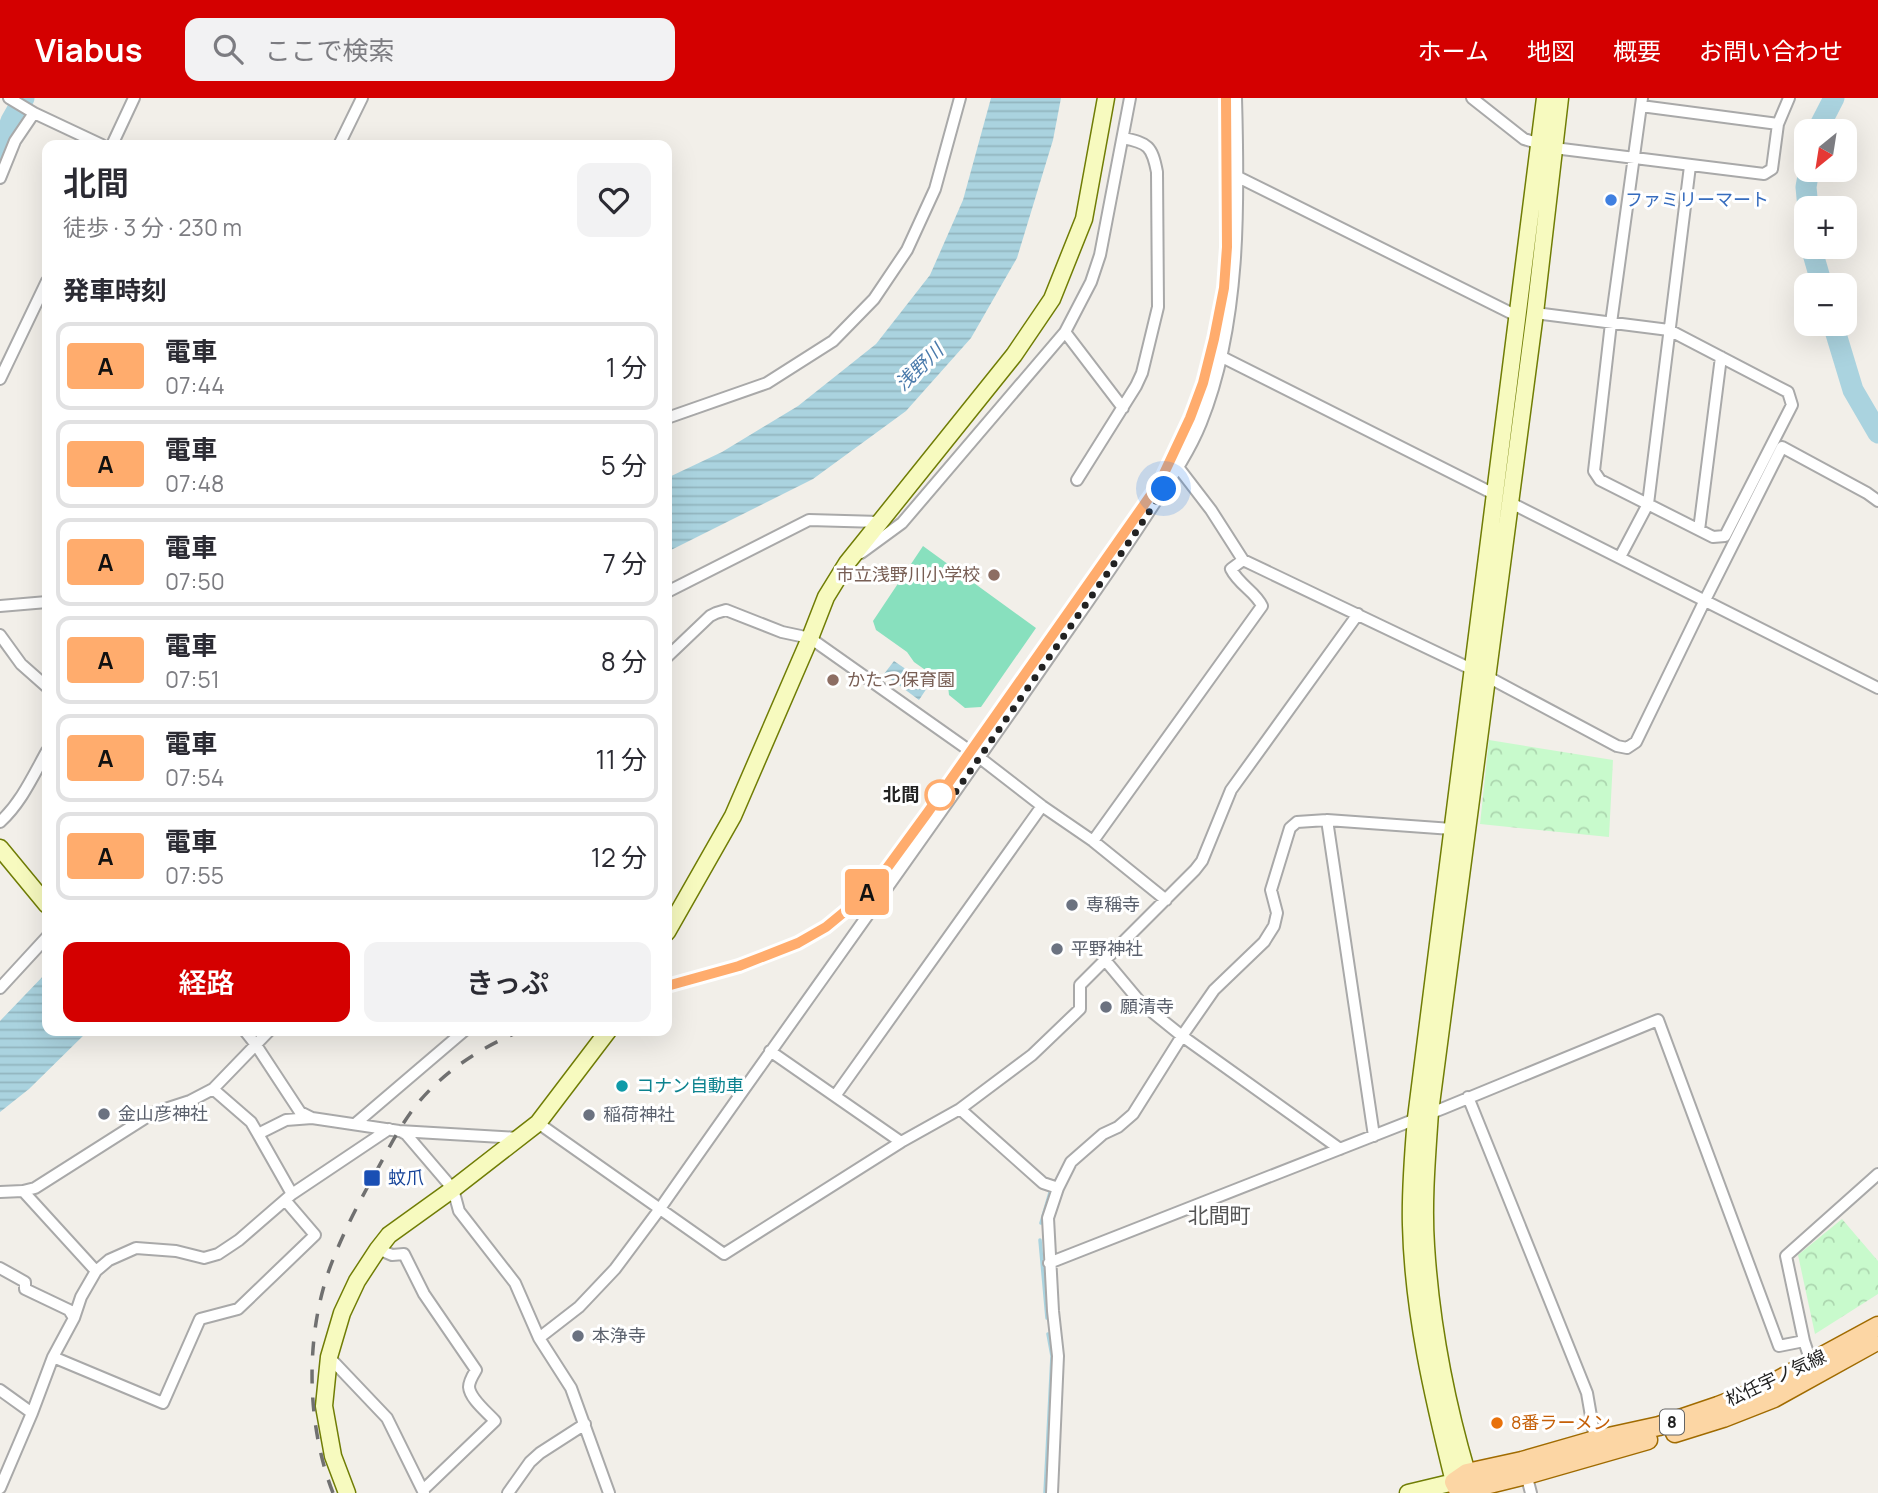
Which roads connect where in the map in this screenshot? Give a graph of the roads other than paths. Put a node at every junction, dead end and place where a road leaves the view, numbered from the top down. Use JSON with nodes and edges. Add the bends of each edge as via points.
{"nodes":[{"id":1,"x":134,"y":98,"type":"edge"},
{"id":2,"x":362,"y":98,"type":"edge"},
{"id":3,"x":960,"y":98,"type":"edge"},
{"id":4,"x":1106,"y":98,"type":"edge"},
{"id":5,"x":1130,"y":98,"type":"edge"},
{"id":6,"x":1236,"y":98,"type":"edge"},
{"id":7,"x":1472,"y":98,"type":"edge"},
{"id":8,"x":1545,"y":98,"type":"edge"},
{"id":9,"x":1560,"y":98,"type":"edge"},
{"id":10,"x":1789,"y":98,"type":"edge"},
{"id":11,"x":11,"y":99,"type":"edge"},
{"id":12,"x":1641,"y":102,"type":"edge"},
{"id":13,"x":32,"y":112,"type":"junction"},
{"id":14,"x":1778,"y":124,"type":"junction"},
{"id":15,"x":1123,"y":138,"type":"junction"},
{"id":16,"x":91,"y":140,"type":"edge"},
{"id":17,"x":113,"y":140,"type":"edge"},
{"id":18,"x":341,"y":140,"type":"edge"},
{"id":19,"x":1547,"y":146,"type":"junction"},
{"id":20,"x":1634,"y":159,"type":"junction"},
{"id":21,"x":1690,"y":166,"type":"junction"},
{"id":22,"x":1238,"y":177,"type":"junction"},
{"id":23,"x":0,"y":178,"type":"edge"},
{"id":24,"x":42,"y":291,"type":"edge"},
{"id":25,"x":1535,"y":313,"type":"junction"},
{"id":26,"x":1517,"y":316,"type":"junction"},
{"id":27,"x":1611,"y":323,"type":"junction"},
{"id":28,"x":1669,"y":330,"type":"junction"},
{"id":29,"x":1065,"y":332,"type":"junction"},
{"id":30,"x":1222,"y":357,"type":"junction"},
{"id":31,"x":1721,"y":357,"type":"junction"},
{"id":32,"x":0,"y":379,"type":"edge"},
{"id":33,"x":1123,"y":408,"type":"junction"},
{"id":34,"x":672,"y":416,"type":"edge"},
{"id":35,"x":1178,"y":467,"type":"junction"},
{"id":36,"x":1077,"y":480,"type":"dead end"},
{"id":37,"x":1502,"y":498,"type":"junction"},
{"id":38,"x":1878,"y":501,"type":"edge"},
{"id":39,"x":1647,"y":504,"type":"junction"},
{"id":40,"x":880,"y":522,"type":"junction"},
{"id":41,"x":1699,"y":530,"type":"junction"},
{"id":42,"x":1620,"y":557,"type":"junction"},
{"id":43,"x":1243,"y":560,"type":"junction"},
{"id":44,"x":847,"y":563,"type":"junction"},
{"id":45,"x":672,"y":589,"type":"edge"},
{"id":46,"x":1705,"y":600,"type":"junction"},
{"id":47,"x":42,"y":602,"type":"edge"},
{"id":48,"x":0,"y":606,"type":"edge"},
{"id":49,"x":1358,"y":614,"type":"junction"},
{"id":50,"x":0,"y":635,"type":"edge"},
{"id":51,"x":810,"y":638,"type":"junction"},
{"id":52,"x":672,"y":651,"type":"edge"},
{"id":53,"x":1479,"y":673,"type":"junction"},
{"id":54,"x":42,"y":682,"type":"edge"},
{"id":55,"x":1878,"y":688,"type":"edge"},
{"id":56,"x":980,"y":758,"type":"junction"},
{"id":57,"x":42,"y":760,"type":"edge"},
{"id":58,"x":1042,"y":806,"type":"junction"},
{"id":59,"x":1327,"y":820,"type":"junction"},
{"id":60,"x":0,"y":822,"type":"edge"},
{"id":61,"x":1452,"y":829,"type":"junction"},
{"id":62,"x":1093,"y":841,"type":"junction"},
{"id":63,"x":0,"y":848,"type":"edge"},
{"id":64,"x":42,"y":899,"type":"edge"},
{"id":65,"x":1167,"y":900,"type":"junction"},
{"id":66,"x":672,"y":923,"type":"edge"},
{"id":67,"x":42,"y":942,"type":"edge"},
{"id":68,"x":1105,"y":960,"type":"junction"},
{"id":69,"x":0,"y":988,"type":"edge"},
{"id":70,"x":249,"y":1036,"type":"edge"},
{"id":71,"x":263,"y":1036,"type":"edge"},
{"id":72,"x":458,"y":1036,"type":"edge"},
{"id":73,"x":604,"y":1036,"type":"edge"},
{"id":74,"x":1182,"y":1036,"type":"junction"},
{"id":75,"x":256,"y":1045,"type":"junction"},
{"id":76,"x":770,"y":1051,"type":"junction"},
{"id":77,"x":213,"y":1089,"type":"junction"},
{"id":78,"x":835,"y":1096,"type":"junction"},
{"id":79,"x":1468,"y":1097,"type":"junction"},
{"id":80,"x":960,"y":1109,"type":"junction"},
{"id":81,"x":1423,"y":1115,"type":"junction"},
{"id":82,"x":312,"y":1118,"type":"junction"},
{"id":83,"x":538,"y":1123,"type":"junction"},
{"id":84,"x":355,"y":1124,"type":"junction"},
{"id":85,"x":394,"y":1130,"type":"junction"},
{"id":86,"x":258,"y":1134,"type":"junction"},
{"id":87,"x":1374,"y":1136,"type":"junction"},
{"id":88,"x":519,"y":1138,"type":"junction"},
{"id":89,"x":901,"y":1142,"type":"junction"},
{"id":90,"x":1340,"y":1149,"type":"junction"},
{"id":91,"x":1878,"y":1174,"type":"edge"},
{"id":92,"x":1058,"y":1188,"type":"junction"},
{"id":93,"x":453,"y":1189,"type":"junction"},
{"id":94,"x":23,"y":1191,"type":"junction"},
{"id":95,"x":0,"y":1192,"type":"edge"},
{"id":96,"x":288,"y":1197,"type":"junction"},
{"id":97,"x":659,"y":1210,"type":"junction"},
{"id":98,"x":378,"y":1249,"type":"junction"},
{"id":99,"x":1049,"y":1263,"type":"junction"},
{"id":100,"x":0,"y":1268,"type":"edge"},
{"id":101,"x":96,"y":1271,"type":"junction"},
{"id":102,"x":74,"y":1318,"type":"junction"},
{"id":103,"x":1877,"y":1331,"type":"edge"},
{"id":104,"x":539,"y":1338,"type":"junction"},
{"id":105,"x":1804,"y":1341,"type":"junction"},
{"id":106,"x":53,"y":1357,"type":"junction"},
{"id":107,"x":330,"y":1357,"type":"junction"},
{"id":108,"x":1813,"y":1370,"type":"junction"},
{"id":109,"x":0,"y":1390,"type":"edge"},
{"id":110,"x":32,"y":1413,"type":"junction"},
{"id":111,"x":585,"y":1424,"type":"junction"},
{"id":112,"x":1596,"y":1447,"type":"junction"},
{"id":113,"x":1524,"y":1468,"type":"junction"},
{"id":114,"x":1465,"y":1487,"type":"edge"},
{"id":115,"x":0,"y":1488,"type":"edge"},
{"id":116,"x":423,"y":1491,"type":"edge"},
{"id":117,"x":347,"y":1493,"type":"edge"},
{"id":118,"x":508,"y":1493,"type":"edge"},
{"id":119,"x":609,"y":1493,"type":"edge"},
{"id":120,"x":1052,"y":1493,"type":"edge"},
{"id":121,"x":1408,"y":1493,"type":"edge"},
{"id":122,"x":1531,"y":1493,"type":"edge"}],
"edges":[{"from":1,"to":17,"type":"street"},
{"from":2,"to":18,"type":"street"},
{"from":3,"to":34,"type":"street","via":[[935,189],[907,250],[874,299],[833,341],[767,383]]},
{"from":4,"to":40,"type":"street","via":[[1084,219],[1052,299],[1014,355]]},
{"from":5,"to":15,"type":"street"},
{"from":6,"to":22,"type":"street"},
{"from":7,"to":19,"type":"street","via":[[1524,139]]},
{"from":8,"to":19,"type":"street"},
{"from":9,"to":19,"type":"street"},
{"from":10,"to":14,"type":"street"},
{"from":11,"to":13,"type":"street"},
{"from":12,"to":14,"type":"street"},
{"from":12,"to":20,"type":"street"},
{"from":13,"to":16,"type":"street"},
{"from":13,"to":23,"type":"street"},
{"from":14,"to":21,"type":"street","via":[[1772,169],[1763,174]]},
{"from":15,"to":29,"type":"street","via":[[1100,255]]},
{"from":15,"to":33,"type":"street","via":[[1149,149],[1157,172],[1158,280],[1158,307],[1142,373]]},
{"from":19,"to":20,"type":"street"},
{"from":19,"to":25,"type":"street"},
{"from":19,"to":26,"type":"street"},
{"from":20,"to":21,"type":"street"},
{"from":20,"to":27,"type":"street"},
{"from":21,"to":28,"type":"street"},
{"from":22,"to":26,"type":"street"},
{"from":22,"to":30,"type":"street","via":[[1235,264]]},
{"from":24,"to":32,"type":"street"},
{"from":25,"to":27,"type":"street"},
{"from":25,"to":37,"type":"street"},
{"from":26,"to":37,"type":"street"},
{"from":27,"to":28,"type":"street"},
{"from":27,"to":39,"type":"street","via":[[1594,471],[1600,480]]},
{"from":28,"to":31,"type":"street"},
{"from":28,"to":39,"type":"street"},
{"from":29,"to":33,"type":"street"},
{"from":29,"to":44,"type":"street","via":[[902,523]]},
{"from":30,"to":35,"type":"street","via":[[1201,422]]},
{"from":30,"to":37,"type":"street"},
{"from":31,"to":41,"type":"street"},
{"from":31,"to":41,"type":"street","via":[[1788,392],[1792,405],[1725,536],[1713,537]]},
{"from":33,"to":36,"type":"street"},
{"from":35,"to":43,"type":"street"},
{"from":35,"to":56,"type":"street"},
{"from":37,"to":42,"type":"street"},
{"from":37,"to":53,"type":"street"},
{"from":38,"to":46,"type":"street","via":[[1782,447]]},
{"from":39,"to":41,"type":"street"},
{"from":39,"to":42,"type":"street"},
{"from":40,"to":44,"type":"street"},
{"from":40,"to":45,"type":"street","via":[[809,520]]},
{"from":42,"to":46,"type":"street"},
{"from":43,"to":49,"type":"street"},
{"from":43,"to":62,"type":"street","via":[[1231,569],[1262,606]]},
{"from":44,"to":51,"type":"street","via":[[826,597]]},
{"from":46,"to":53,"type":"street","via":[[1636,742],[1627,748]]},
{"from":46,"to":55,"type":"street"},
{"from":47,"to":48,"type":"street"},
{"from":49,"to":53,"type":"street"},
{"from":49,"to":65,"type":"street","via":[[1231,790],[1202,861]]},
{"from":50,"to":54,"type":"street"},
{"from":51,"to":52,"type":"street","via":[[726,610],[710,616]]},
{"from":51,"to":56,"type":"street"},
{"from":51,"to":66,"type":"street","via":[[733,816]]},
{"from":53,"to":61,"type":"street"},
{"from":53,"to":81,"type":"street"},
{"from":56,"to":58,"type":"street"},
{"from":56,"to":76,"type":"street"},
{"from":57,"to":60,"type":"street"},
{"from":58,"to":62,"type":"street"},
{"from":58,"to":78,"type":"street"},
{"from":59,"to":61,"type":"street"},
{"from":59,"to":74,"type":"street","via":[[1297,822],[1290,828],[1271,890],[1277,913],[1274,926],[1264,942],[1214,990]]},
{"from":59,"to":87,"type":"street"},
{"from":61,"to":81,"type":"street"},
{"from":62,"to":65,"type":"street"},
{"from":63,"to":64,"type":"street"},
{"from":65,"to":68,"type":"street"},
{"from":67,"to":69,"type":"street"},
{"from":68,"to":74,"type":"street","via":[[1141,1003]]},
{"from":68,"to":80,"type":"street","via":[[1080,985],[1080,1009],[1031,1055]]},
{"from":70,"to":75,"type":"street"},
{"from":71,"to":75,"type":"street"},
{"from":72,"to":84,"type":"street"},
{"from":73,"to":83,"type":"street"},
{"from":74,"to":90,"type":"street"},
{"from":74,"to":92,"type":"street","via":[[1133,1114],[1071,1162]]},
{"from":75,"to":77,"type":"street"},
{"from":75,"to":82,"type":"street","via":[[300,1111]]},
{"from":76,"to":78,"type":"street"},
{"from":76,"to":97,"type":"street"},
{"from":77,"to":86,"type":"street","via":[[251,1122]]},
{"from":77,"to":94,"type":"street","via":[[153,1113],[35,1188]]},
{"from":78,"to":89,"type":"street"},
{"from":79,"to":81,"type":"street"},
{"from":79,"to":105,"type":"street","via":[[1658,1020],[1779,1346]]},
{"from":79,"to":112,"type":"street","via":[[1587,1393]]},
{"from":80,"to":89,"type":"street"},
{"from":80,"to":92,"type":"street","via":[[1044,1183]]},
{"from":81,"to":87,"type":"street"},
{"from":81,"to":114,"type":"street","via":[[1430,1299]]},
{"from":82,"to":84,"type":"street"},
{"from":82,"to":86,"type":"street","via":[[286,1120]]},
{"from":83,"to":88,"type":"street"},
{"from":83,"to":97,"type":"street"},
{"from":84,"to":85,"type":"street"},
{"from":85,"to":88,"type":"street"},
{"from":85,"to":93,"type":"street","via":[[406,1134]]},
{"from":85,"to":96,"type":"street"},
{"from":86,"to":96,"type":"street"},
{"from":87,"to":90,"type":"street"},
{"from":88,"to":93,"type":"street"},
{"from":89,"to":97,"type":"street","via":[[724,1254]]},
{"from":90,"to":99,"type":"street"},
{"from":91,"to":105,"type":"street","via":[[1786,1255]]},
{"from":92,"to":99,"type":"street","via":[[1048,1218]]},
{"from":93,"to":98,"type":"street"},
{"from":93,"to":104,"type":"street","via":[[459,1211],[516,1283]]},
{"from":94,"to":95,"type":"street"},
{"from":94,"to":101,"type":"street"},
{"from":96,"to":101,"type":"street","via":[[218,1254],[204,1258],[136,1248]]},
{"from":96,"to":106,"type":"street","via":[[315,1235],[238,1309],[200,1319],[163,1402]]},
{"from":97,"to":104,"type":"street","via":[[615,1269],[579,1307]]},
{"from":98,"to":107,"type":"street","via":[[342,1313]]},
{"from":98,"to":116,"type":"street","via":[[404,1254],[424,1294],[476,1370],[469,1389],[495,1421]]},
{"from":99,"to":120,"type":"street","via":[[1058,1356]]},
{"from":100,"to":102,"type":"street","via":[[24,1282],[25,1289],[69,1310]]},
{"from":101,"to":102,"type":"street"},
{"from":102,"to":106,"type":"street"},
{"from":103,"to":108,"type":"main road","name":"松任宇ノ気線","number":"8"},
{"from":104,"to":111,"type":"street","via":[[571,1388]]},
{"from":105,"to":108,"type":"street"},
{"from":106,"to":110,"type":"street"},
{"from":107,"to":116,"type":"street","via":[[387,1418]]},
{"from":107,"to":117,"type":"street","via":[[324,1406],[333,1456]]},
{"from":108,"to":112,"type":"main road","name":"松任宇ノ気線","number":"8","via":[[1774,1398],[1723,1418],[1666,1436]]},
{"from":109,"to":110,"type":"street"},
{"from":110,"to":115,"type":"street"},
{"from":111,"to":118,"type":"street","via":[[540,1453]]},
{"from":111,"to":119,"type":"street"},
{"from":112,"to":113,"type":"main road","name":"松任宇ノ気線","number":"8"},
{"from":113,"to":114,"type":"main road","name":"松任宇ノ気線","number":"8"},
{"from":113,"to":122,"type":"street"},
{"from":114,"to":121,"type":"street"}]}
